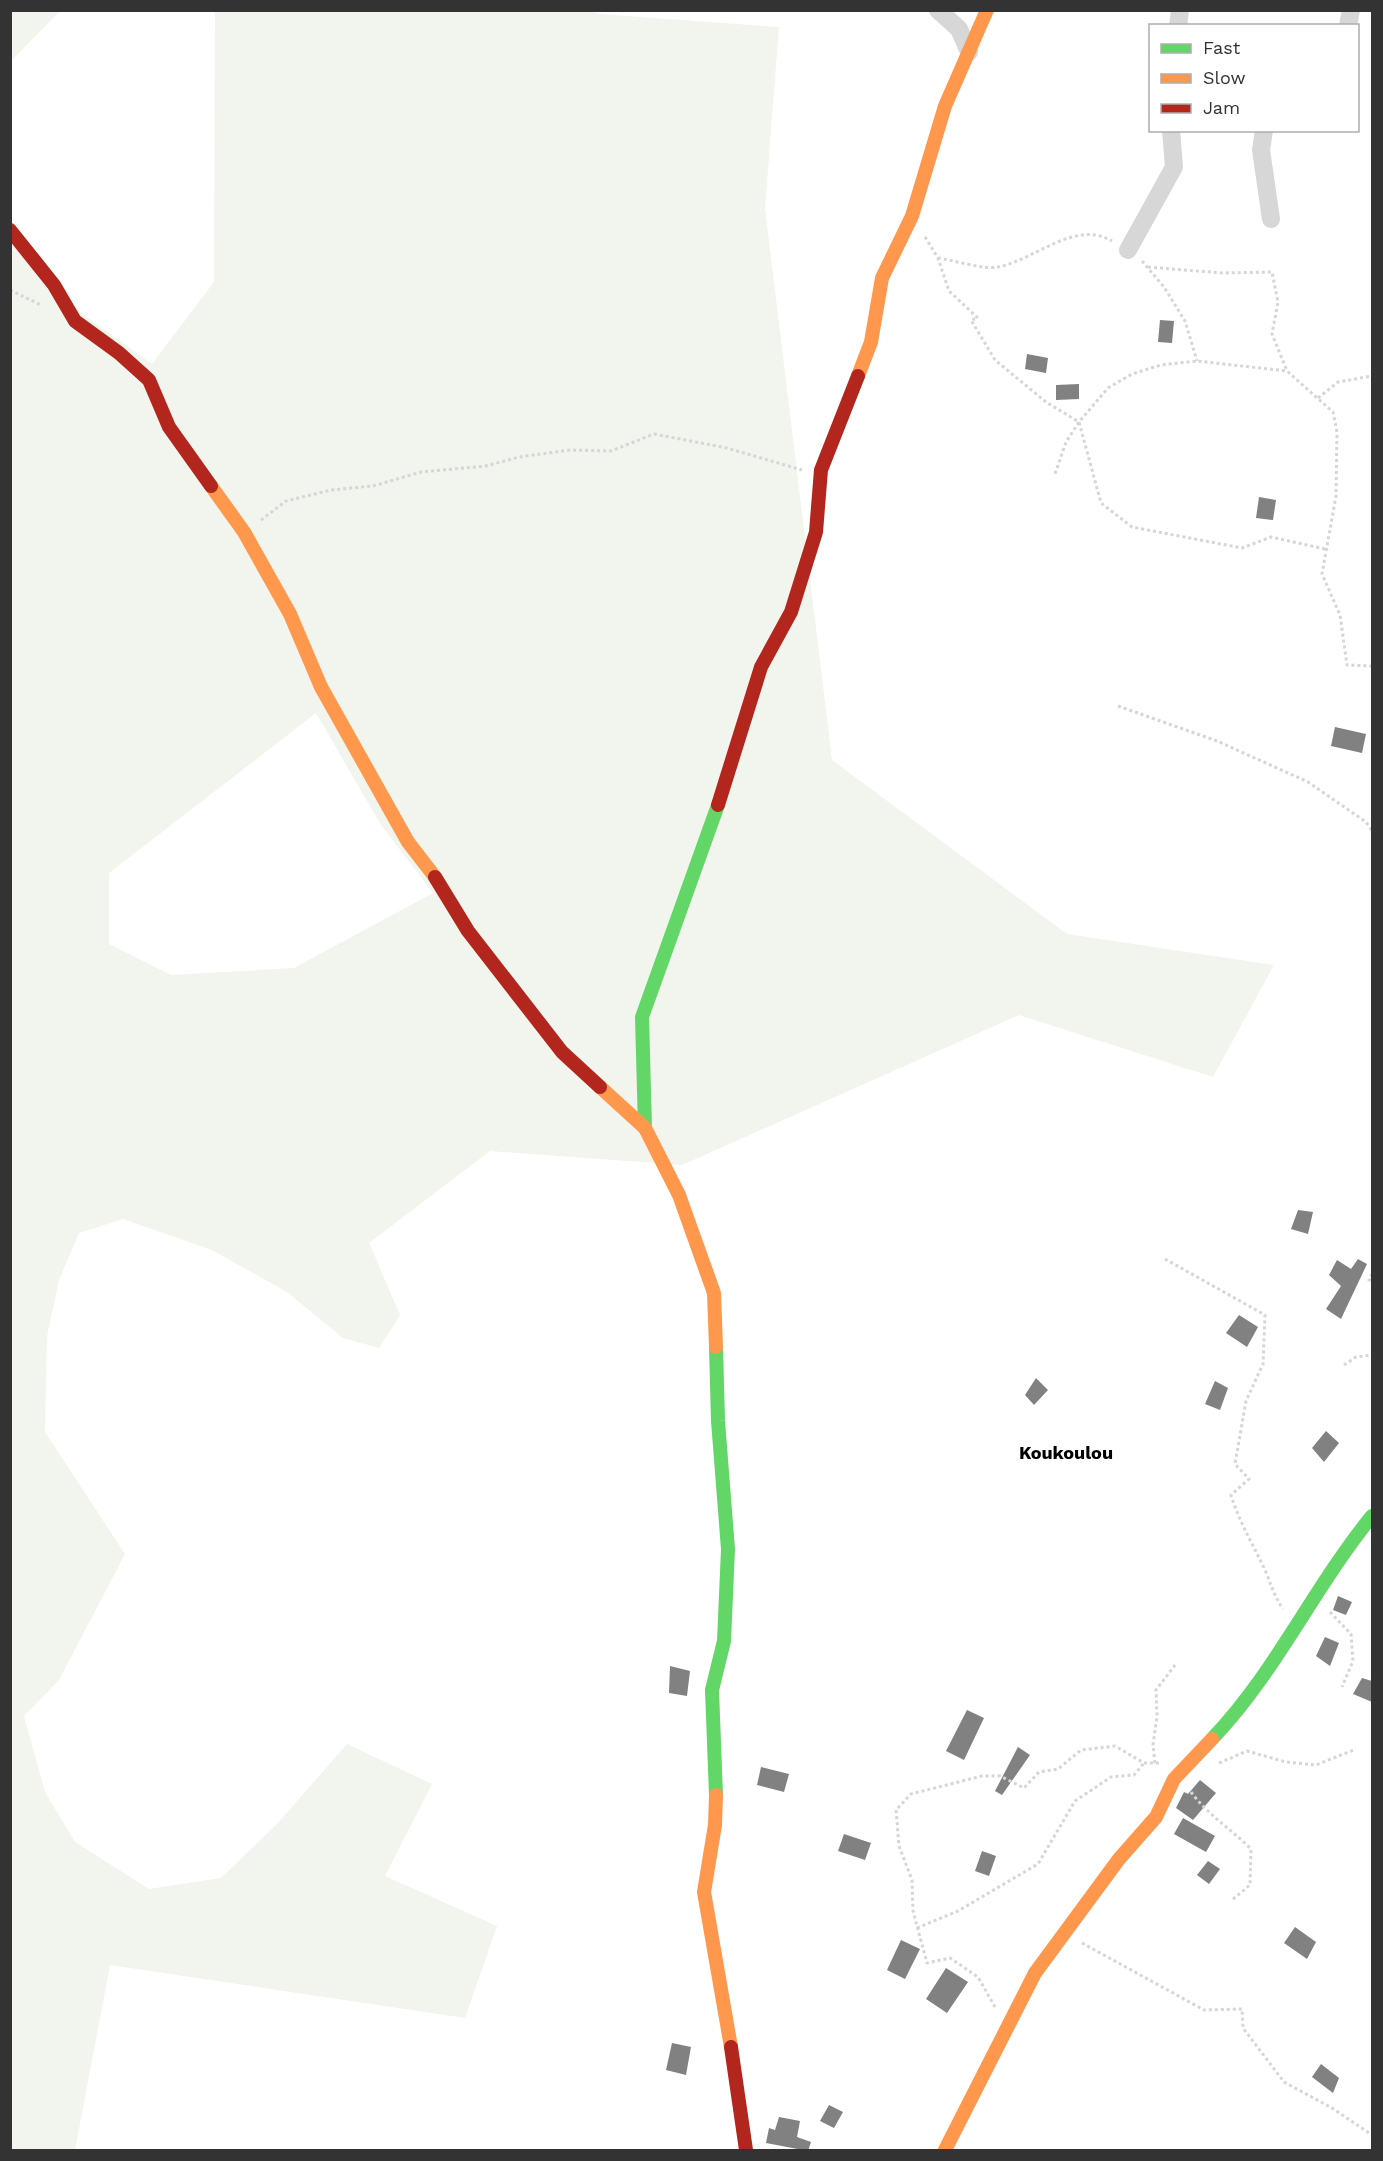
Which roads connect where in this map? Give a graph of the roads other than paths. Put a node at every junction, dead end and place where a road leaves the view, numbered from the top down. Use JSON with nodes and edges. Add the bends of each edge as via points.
{"nodes":[{"id":1,"x":938,"y":10,"type":"edge"},
{"id":2,"x":987,"y":10,"type":"edge"},
{"id":3,"x":969,"y":51,"type":"junction"},
{"id":4,"x":1171,"y":132,"type":"edge"},
{"id":5,"x":1264,"y":132,"type":"edge"},
{"id":6,"x":1271,"y":219,"type":"dead end"},
{"id":7,"x":10,"y":230,"type":"edge"},
{"id":8,"x":1128,"y":250,"type":"road end"},
{"id":9,"x":645,"y":1128,"type":"junction"},
{"id":10,"x":1372,"y":1516,"type":"edge"},
{"id":11,"x":746,"y":2151,"type":"edge"},
{"id":12,"x":945,"y":2151,"type":"edge"}],
"edges":[{"from":1,"to":3,"type":"street","via":[[959,29]]},
{"from":2,"to":3,"type":"street"},
{"from":3,"to":9,"type":"street","via":[[945,106],[912,216],[882,278],[871,342],[821,470],[816,532],[791,612],[761,667],[714,816],[642,1017]]},
{"from":4,"to":8,"type":"street","via":[[1174,167]]},
{"from":5,"to":6,"type":"street","via":[[1261,150]]},
{"from":7,"to":9,"type":"street","via":[[54,285],[75,321],[149,380],[169,427],[244,532],[291,614],[321,687],[408,842],[441,885],[468,931],[562,1052]]},
{"from":9,"to":11,"type":"street","via":[[679,1195],[714,1293],[728,1549],[724,1641],[712,1690],[715,1826],[704,1892]]},
{"from":10,"to":12,"type":"street","via":[[1318,1589],[1296,1629],[1259,1681],[1174,1779],[1156,1817],[1119,1859],[1035,1973]]}]}
